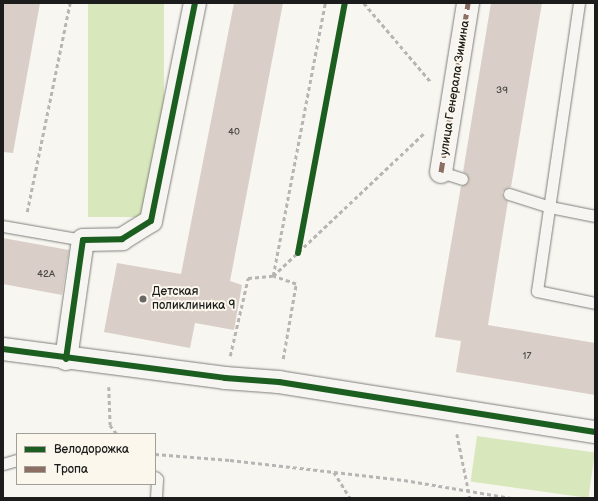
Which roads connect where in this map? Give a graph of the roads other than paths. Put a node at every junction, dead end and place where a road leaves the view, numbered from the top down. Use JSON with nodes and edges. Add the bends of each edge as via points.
{"nodes":[{"id":1,"x":195,"y":3,"type":"edge"},
{"id":2,"x":468,"y":3,"type":"edge"},
{"id":3,"x":579,"y":3,"type":"edge"},
{"id":4,"x":441,"y":172,"type":"joint"},
{"id":5,"x":462,"y":179,"type":"dead end"},
{"id":6,"x":509,"y":194,"type":"dead end"},
{"id":7,"x":550,"y":207,"type":"junction"},
{"id":8,"x":595,"y":216,"type":"edge"},
{"id":9,"x":3,"y":226,"type":"edge"},
{"id":10,"x":83,"y":240,"type":"junction"},
{"id":11,"x":595,"y":304,"type":"edge"},
{"id":12,"x":3,"y":349,"type":"edge"},
{"id":13,"x":66,"y":359,"type":"junction"},
{"id":14,"x":595,"y":432,"type":"edge"},
{"id":15,"x":16,"y":460,"type":"edge"},
{"id":16,"x":3,"y":464,"type":"edge"},
{"id":17,"x":156,"y":478,"type":"edge"},
{"id":18,"x":156,"y":498,"type":"edge"}],
"edges":[{"from":1,"to":10,"type":"street","via":[[151,221],[122,239]]},
{"from":2,"to":4,"type":"street","name":"улица Генерала Зимина"},
{"from":3,"to":7,"type":"lane"},
{"from":4,"to":5,"type":"lane"},
{"from":6,"to":7,"type":"lane"},
{"from":7,"to":8,"type":"lane"},
{"from":7,"to":11,"type":"lane","via":[[538,291]]},
{"from":9,"to":10,"type":"lane"},
{"from":10,"to":13,"type":"street"},
{"from":12,"to":13,"type":"street"},
{"from":13,"to":14,"type":"street","via":[[279,382]]},
{"from":15,"to":16,"type":"lane"},
{"from":17,"to":18,"type":"lane"}]}
